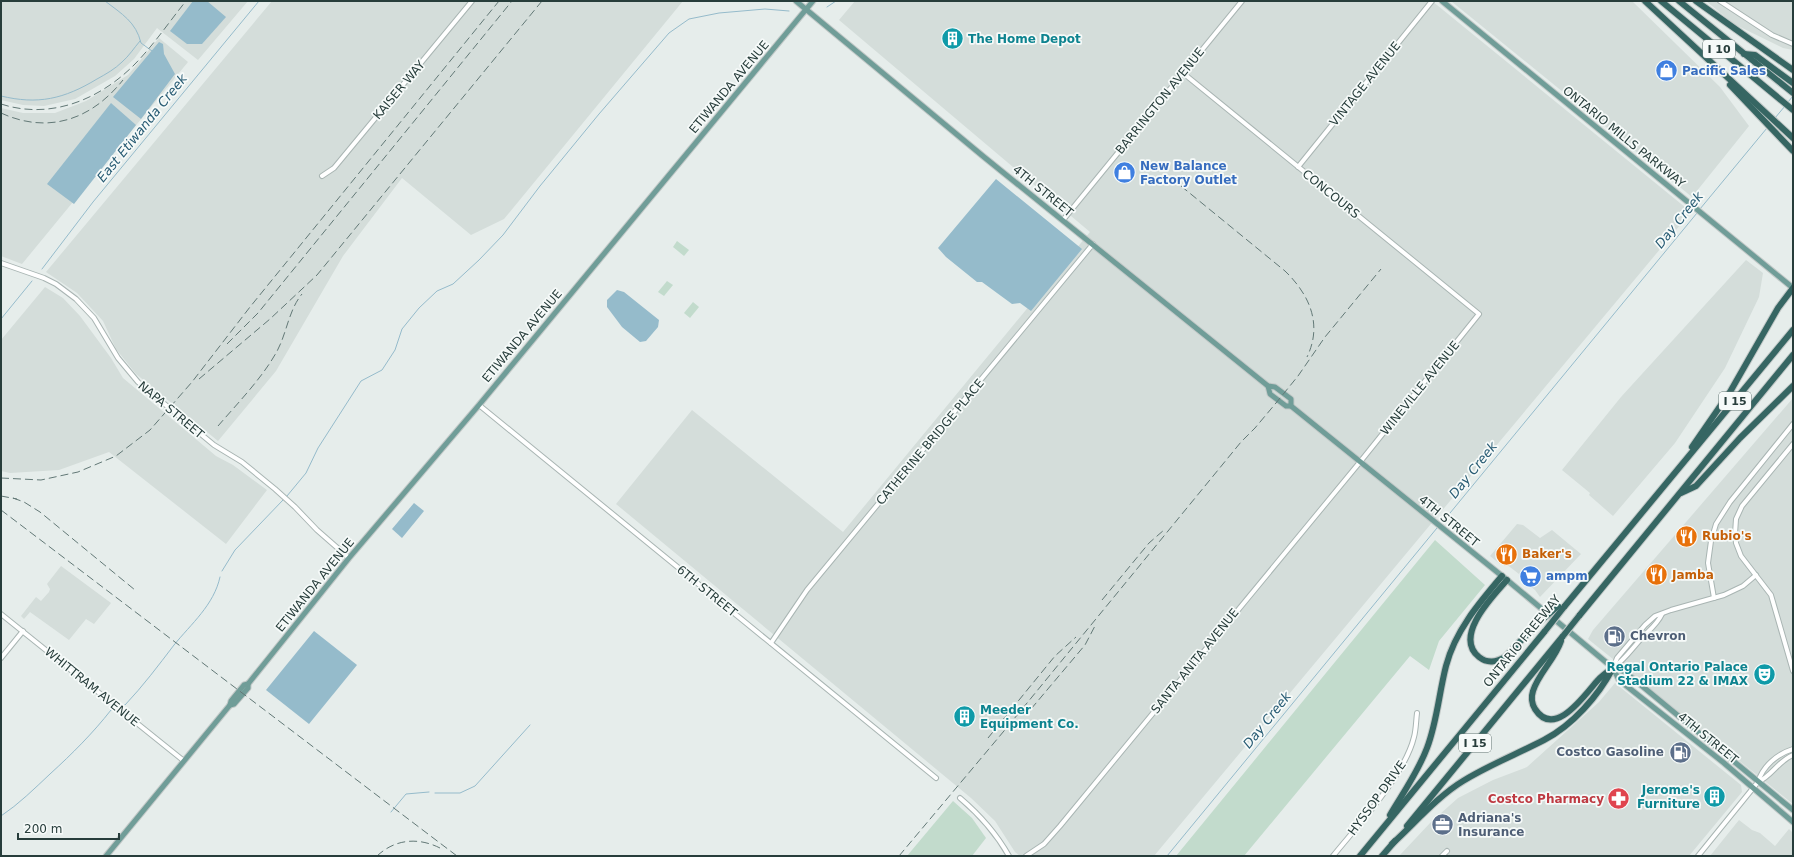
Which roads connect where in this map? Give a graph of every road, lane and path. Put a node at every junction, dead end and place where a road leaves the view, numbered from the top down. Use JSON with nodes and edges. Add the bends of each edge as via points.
{"nodes":[{"id":1,"x":472,"y":1,"type":"edge"},
{"id":2,"x":796,"y":1,"type":"edge"},
{"id":3,"x":813,"y":1,"type":"edge"},
{"id":4,"x":1242,"y":1,"type":"edge"},
{"id":5,"x":1432,"y":1,"type":"edge"},
{"id":6,"x":1442,"y":1,"type":"edge"},
{"id":7,"x":1645,"y":1,"type":"edge"},
{"id":8,"x":1661,"y":1,"type":"edge"},
{"id":9,"x":1679,"y":1,"type":"edge"},
{"id":10,"x":1696,"y":1,"type":"edge"},
{"id":11,"x":1720,"y":1,"type":"edge"},
{"id":12,"x":806,"y":9,"type":"junction"},
{"id":13,"x":1793,"y":44,"type":"edge"},
{"id":14,"x":1693,"y":46,"type":"junction"},
{"id":15,"x":1744,"y":54,"type":"junction"},
{"id":16,"x":1793,"y":70,"type":"edge"},
{"id":17,"x":1183,"y":73,"type":"junction"},
{"id":18,"x":1793,"y":83,"type":"edge"},
{"id":19,"x":1793,"y":93,"type":"edge"},
{"id":20,"x":1793,"y":110,"type":"edge"},
{"id":21,"x":1793,"y":138,"type":"edge"},
{"id":22,"x":1793,"y":151,"type":"edge"},
{"id":23,"x":1298,"y":167,"type":"junction"},
{"id":24,"x":322,"y":176,"type":"dead end"},
{"id":25,"x":1063,"y":220,"type":"junction"},
{"id":26,"x":1093,"y":244,"type":"junction"},
{"id":27,"x":1,"y":263,"type":"edge"},
{"id":28,"x":1793,"y":288,"type":"edge"},
{"id":29,"x":1479,"y":314,"type":"joint"},
{"id":30,"x":1793,"y":328,"type":"edge"},
{"id":31,"x":1793,"y":356,"type":"edge"},
{"id":32,"x":1268,"y":386,"type":"junction"},
{"id":33,"x":1793,"y":386,"type":"edge"},
{"id":34,"x":479,"y":405,"type":"junction"},
{"id":35,"x":1291,"y":406,"type":"junction"},
{"id":36,"x":1793,"y":424,"type":"edge"},
{"id":37,"x":1793,"y":444,"type":"edge"},
{"id":38,"x":1360,"y":462,"type":"junction"},
{"id":39,"x":1676,"y":472,"type":"junction"},
{"id":40,"x":1680,"y":494,"type":"junction"},
{"id":41,"x":349,"y":558,"type":"junction"},
{"id":42,"x":1756,"y":575,"type":"junction"},
{"id":43,"x":1504,"y":578,"type":"junction"},
{"id":44,"x":1714,"y":598,"type":"junction"},
{"id":45,"x":1561,"y":606,"type":"junction"},
{"id":46,"x":1,"y":614,"type":"edge"},
{"id":47,"x":1662,"y":614,"type":"junction"},
{"id":48,"x":23,"y":631,"type":"junction"},
{"id":49,"x":771,"y":643,"type":"junction"},
{"id":50,"x":1559,"y":644,"type":"junction"},
{"id":51,"x":1,"y":658,"type":"edge"},
{"id":52,"x":1613,"y":668,"type":"junction"},
{"id":53,"x":1793,"y":671,"type":"edge"},
{"id":54,"x":1417,"y":713,"type":"dead end"},
{"id":55,"x":1793,"y":750,"type":"edge"},
{"id":56,"x":1793,"y":755,"type":"edge"},
{"id":57,"x":184,"y":761,"type":"junction"},
{"id":58,"x":936,"y":778,"type":"dead end"},
{"id":59,"x":1758,"y":782,"type":"junction"},
{"id":60,"x":1754,"y":788,"type":"junction"},
{"id":61,"x":960,"y":798,"type":"dead end"},
{"id":62,"x":1793,"y":810,"type":"edge"},
{"id":63,"x":1793,"y":822,"type":"edge"},
{"id":64,"x":1379,"y":833,"type":"junction"},
{"id":65,"x":1392,"y":844,"type":"junction"},
{"id":66,"x":1447,"y":851,"type":"dead end"},
{"id":67,"x":106,"y":856,"type":"edge"},
{"id":68,"x":1009,"y":856,"type":"edge"},
{"id":69,"x":1026,"y":856,"type":"edge"},
{"id":70,"x":1334,"y":856,"type":"edge"},
{"id":71,"x":1360,"y":856,"type":"edge"},
{"id":72,"x":1382,"y":856,"type":"edge"},
{"id":73,"x":1442,"y":856,"type":"edge"},
{"id":74,"x":1698,"y":856,"type":"edge"}],
"edges":[{"from":1,"to":24,"type":"street","name":"KAISER WAY","via":[[334,168]]},
{"from":2,"to":12,"type":"main road","name":"4TH STREET"},
{"from":3,"to":12,"type":"main road","name":"ETIWANDA AVENUE"},
{"from":4,"to":17,"type":"street","name":"BARRINGTON AVENUE"},
{"from":5,"to":23,"type":"street","name":"VINTAGE AVENUE"},
{"from":6,"to":28,"type":"main road","name":"ONTARIO MILLS PARKWAY"},
{"from":7,"to":14,"type":"highway"},
{"from":8,"to":20,"type":"highway","number":"I 10"},
{"from":9,"to":15,"type":"highway","number":"I 10"},
{"from":10,"to":16,"type":"highway"},
{"from":11,"to":13,"type":"street","via":[[1772,35]]},
{"from":12,"to":25,"type":"main road","name":"4TH STREET"},
{"from":12,"to":34,"type":"main road","name":"ETIWANDA AVENUE"},
{"from":14,"to":21,"type":"highway"},
{"from":14,"to":22,"type":"highway"},
{"from":15,"to":18,"type":"highway","via":[[1755,55]]},
{"from":15,"to":19,"type":"highway","number":"I 10"},
{"from":17,"to":23,"type":"street","name":"CONCOURS"},
{"from":17,"to":25,"type":"street","name":"BARRINGTON AVENUE"},
{"from":23,"to":29,"type":"street","name":"CONCOURS"},
{"from":25,"to":26,"type":"main road","name":"4TH STREET"},
{"from":26,"to":32,"type":"main road","name":"4TH STREET"},
{"from":26,"to":49,"type":"street","name":"CATHERINE BRIDGE PLACE","via":[[807,590]]},
{"from":27,"to":41,"type":"street","name":"NAPA STREET","via":[[44,278],[69,292],[102,329],[118,358],[138,382],[214,445],[242,462],[275,489]]},
{"from":28,"to":39,"type":"highway","via":[[1782,302],[1730,392]]},
{"from":29,"to":38,"type":"street","name":"WINEVILLE AVENUE"},
{"from":30,"to":39,"type":"highway","name":"ONTARIO FREEWAY","number":"I 15"},
{"from":31,"to":40,"type":"highway","number":"I 15"},
{"from":32,"to":35,"type":"main road","name":"4TH STREET","via":[[1270,394],[1286,406]]},
{"from":32,"to":35,"type":"main road","name":"4TH STREET","via":[[1275,387],[1291,399]]},
{"from":33,"to":40,"type":"highway","via":[[1696,486]]},
{"from":34,"to":41,"type":"main road","name":"ETIWANDA AVENUE"},
{"from":34,"to":49,"type":"street","name":"6TH STREET"},
{"from":35,"to":38,"type":"main road","name":"4TH STREET"},
{"from":36,"to":44,"type":"street","via":[[1730,502],[1716,524],[1708,562]]},
{"from":37,"to":42,"type":"street","via":[[1744,504],[1736,519],[1734,534],[1737,547]]},
{"from":38,"to":43,"type":"main road","name":"4TH STREET"},
{"from":38,"to":69,"type":"street","name":"SANTA ANITA AVENUE","via":[[1054,833],[1038,849]]},
{"from":39,"to":45,"type":"highway","name":"ONTARIO FREEWAY","number":"I 15","via":[[1582,585]]},
{"from":40,"to":50,"type":"highway","number":"I 15","bridge":true,"via":[[1579,616]]},
{"from":41,"to":57,"type":"main road","name":"ETIWANDA AVENUE","via":[[248,684],[248,688],[234,704],[230,705]]},
{"from":42,"to":44,"type":"street","via":[[1743,586]]},
{"from":42,"to":53,"type":"street","via":[[1772,595]]},
{"from":43,"to":45,"type":"highway","bridge":true,"via":[[1475,620],[1471,639],[1475,653],[1486,660],[1499,660],[1505,657],[1536,625]]},
{"from":43,"to":52,"type":"main road","name":"4TH STREET"},
{"from":43,"to":64,"type":"highway","via":[[1469,617],[1454,644],[1446,664],[1426,752]]},
{"from":44,"to":47,"type":"street"},
{"from":45,"to":64,"type":"highway","name":"ONTARIO FREEWAY","number":"I 15","bridge":true,"via":[[1545,631]]},
{"from":46,"to":48,"type":"street","name":"WHITTRAM AVENUE"},
{"from":47,"to":52,"type":"street","via":[[1659,622],[1622,662]]},
{"from":47,"to":52,"type":"street","via":[[1655,616],[1645,625],[1617,658]]},
{"from":48,"to":51,"type":"street"},
{"from":48,"to":57,"type":"street","name":"WHITTRAM AVENUE"},
{"from":49,"to":58,"type":"street","name":"6TH STREET"},
{"from":50,"to":52,"type":"highway","via":[[1557,652],[1532,692],[1533,704],[1544,717],[1553,719],[1565,715]]},
{"from":50,"to":65,"type":"highway","number":"I 15"},
{"from":52,"to":59,"type":"main road","name":"4TH STREET","via":[[1625,672]]},
{"from":52,"to":60,"type":"main road","name":"4TH STREET","via":[[1619,680]]},
{"from":52,"to":65,"type":"highway","via":[[1575,718],[1545,739],[1462,782]]},
{"from":54,"to":70,"type":"street","name":"HYSSOP DRIVE","via":[[1415,737],[1403,764]]},
{"from":55,"to":59,"type":"street","via":[[1775,758],[1760,774]]},
{"from":56,"to":59,"type":"street","via":[[1778,764],[1766,778]]},
{"from":57,"to":67,"type":"main road","name":"ETIWANDA AVENUE"},
{"from":59,"to":60,"type":"street"},
{"from":59,"to":62,"type":"main road","name":"4TH STREET"},
{"from":60,"to":63,"type":"main road","name":"4TH STREET"},
{"from":60,"to":74,"type":"street"},
{"from":61,"to":68,"type":"street","via":[[990,827]]},
{"from":64,"to":71,"type":"highway","name":"ONTARIO FREEWAY","number":"I 15"},
{"from":65,"to":72,"type":"highway","number":"I 15"},
{"from":66,"to":73,"type":"street"}]}
